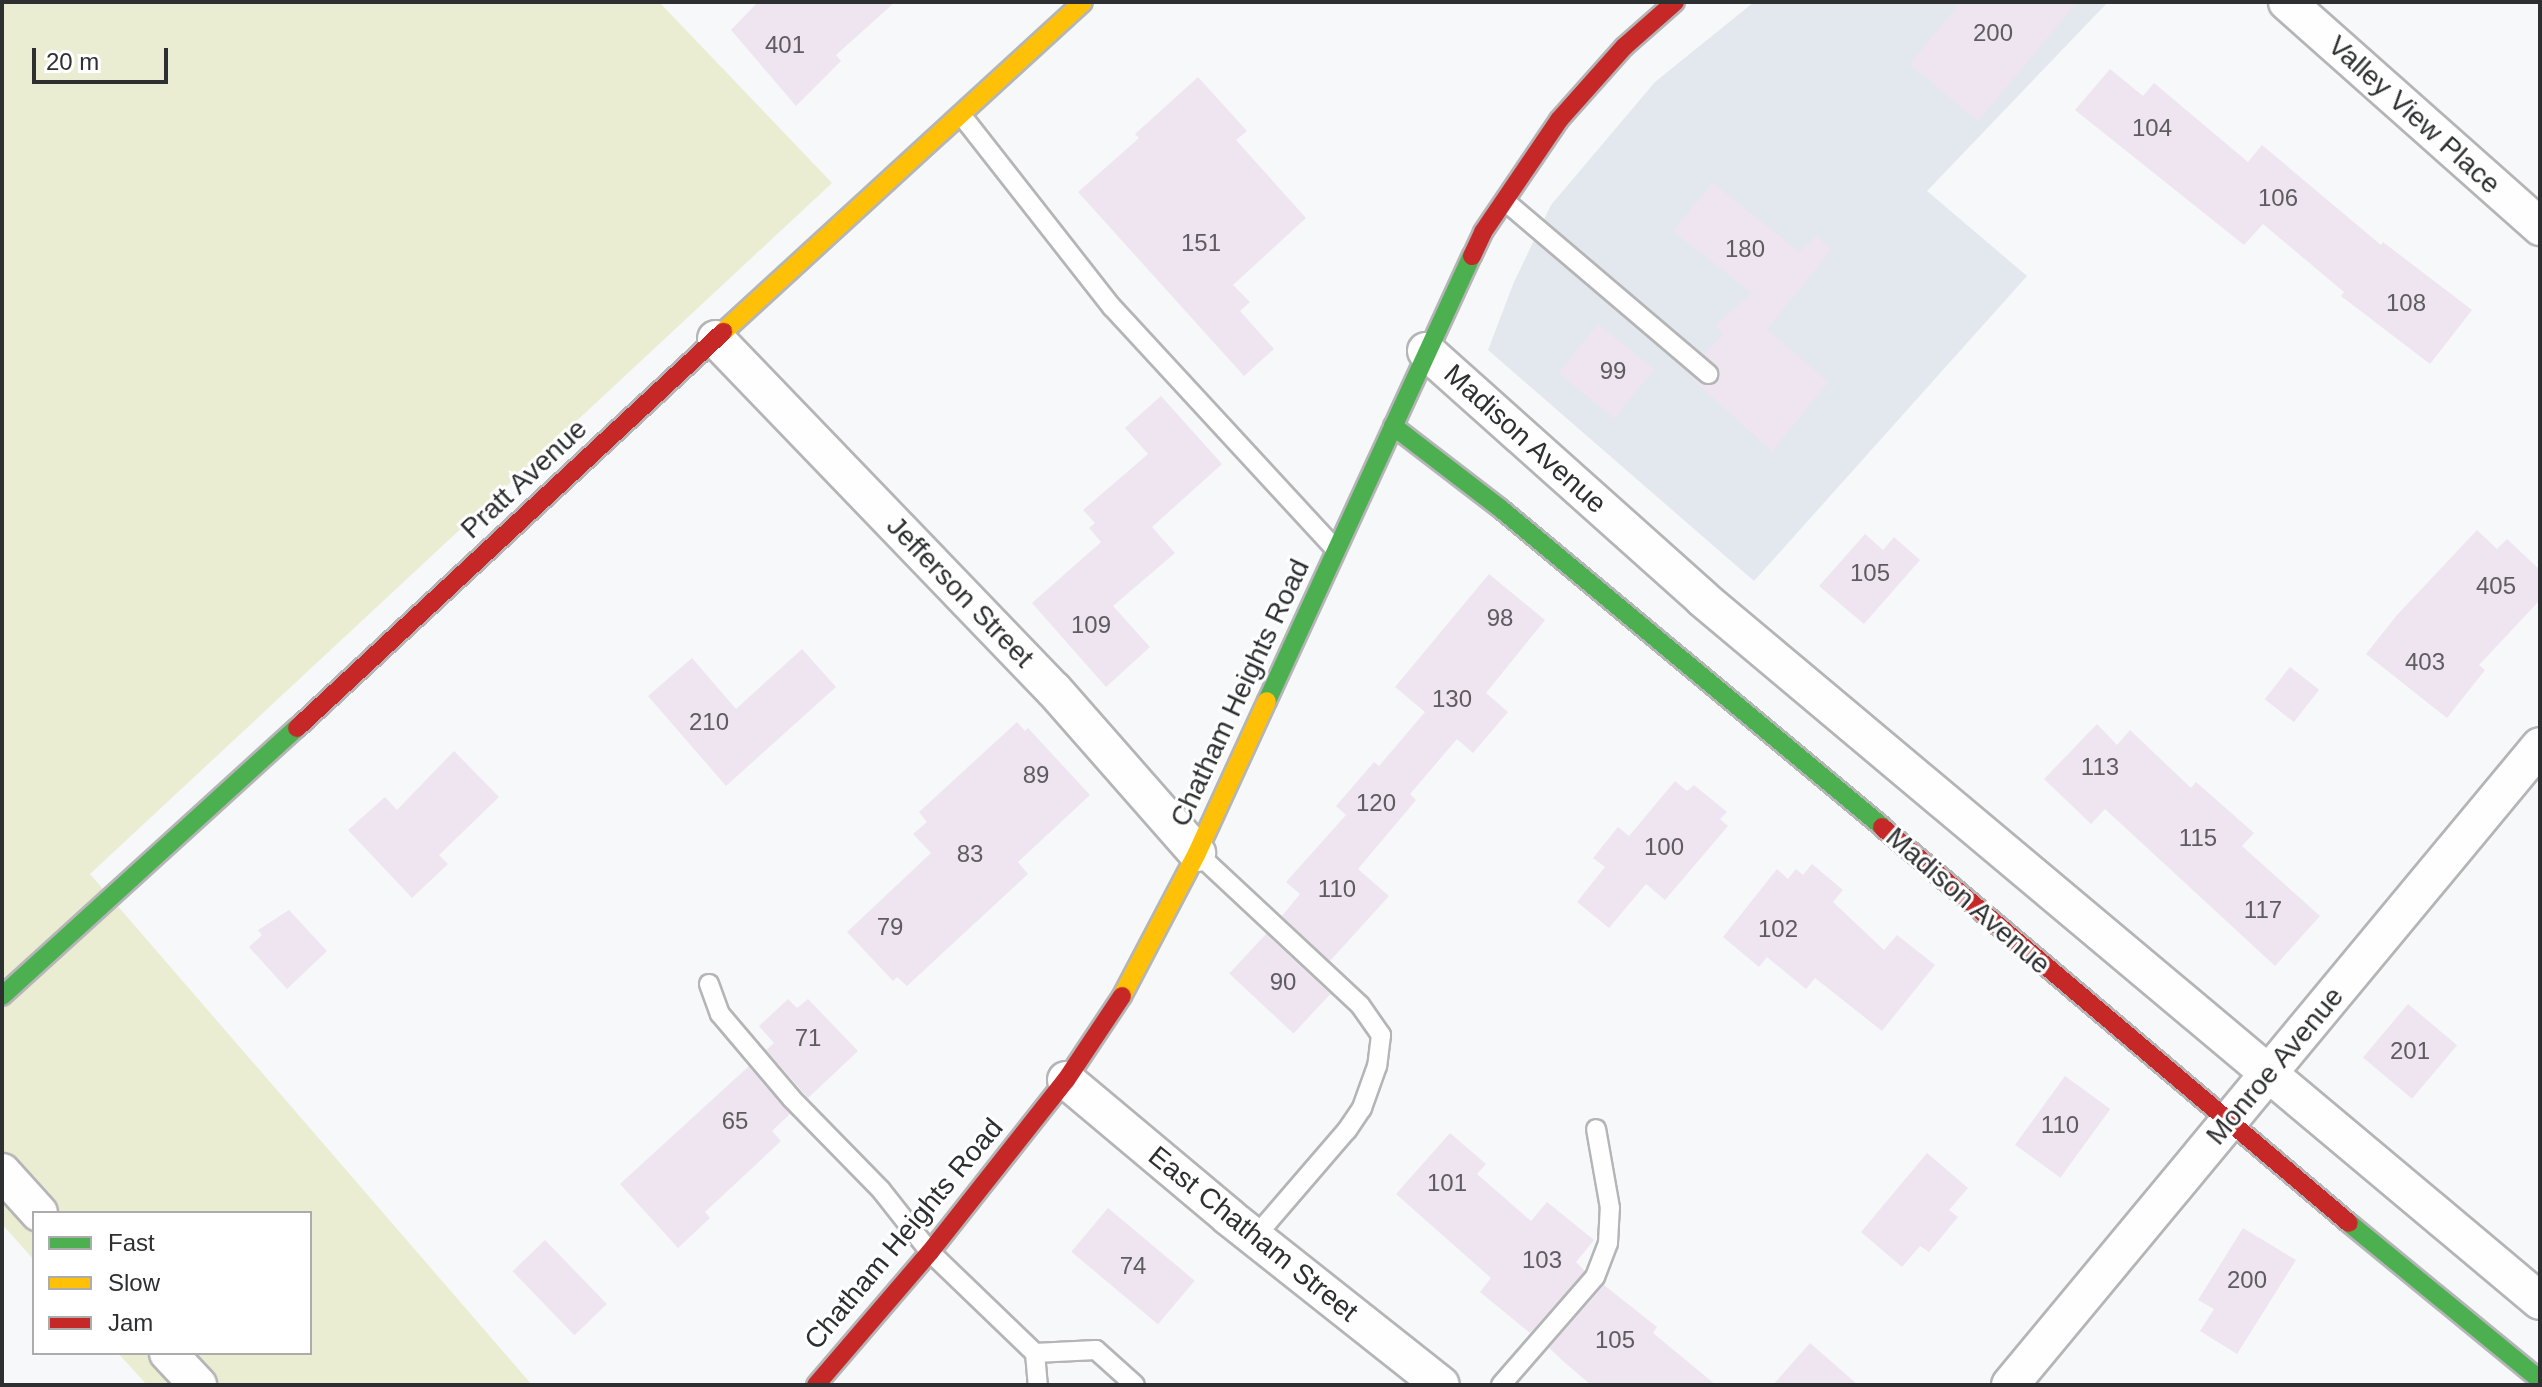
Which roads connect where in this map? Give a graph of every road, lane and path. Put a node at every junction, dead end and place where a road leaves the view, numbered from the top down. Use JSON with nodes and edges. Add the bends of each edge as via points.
{"nodes":[{"id":1,"x":1083,"y":2,"type":"edge"},
{"id":2,"x":1675,"y":2,"type":"edge"},
{"id":3,"x":2287,"y":2,"type":"edge"},
{"id":4,"x":962,"y":116,"type":"junction"},
{"id":5,"x":1503,"y":199,"type":"junction"},
{"id":6,"x":2540,"y":227,"type":"edge"},
{"id":7,"x":716,"y":339,"type":"junction"},
{"id":8,"x":1426,"y":351,"type":"junction"},
{"id":9,"x":1708,"y":374,"type":"dead end"},
{"id":10,"x":1393,"y":426,"type":"junction"},
{"id":11,"x":1337,"y":551,"type":"junction"},
{"id":12,"x":2540,"y":746,"type":"edge"},
{"id":13,"x":1197,"y":853,"type":"junction"},
{"id":14,"x":709,"y":984,"type":"dead end"},
{"id":15,"x":2,"y":996,"type":"edge"},
{"id":16,"x":2269,"y":1072,"type":"junction"},
{"id":17,"x":1066,"y":1080,"type":"junction"},
{"id":18,"x":2227,"y":1123,"type":"junction"},
{"id":19,"x":1596,"y":1129,"type":"dead end"},
{"id":20,"x":2,"y":1172,"type":"edge"},
{"id":21,"x":37,"y":1211,"type":"edge"},
{"id":22,"x":1255,"y":1237,"type":"junction"},
{"id":23,"x":930,"y":1252,"type":"junction"},
{"id":24,"x":2540,"y":1301,"type":"edge"},
{"id":25,"x":1035,"y":1353,"type":"junction"},
{"id":26,"x":170,"y":1355,"type":"edge"},
{"id":27,"x":2540,"y":1380,"type":"edge"},
{"id":28,"x":198,"y":1385,"type":"edge"},
{"id":29,"x":816,"y":1385,"type":"edge"},
{"id":30,"x":1038,"y":1385,"type":"edge"},
{"id":31,"x":1135,"y":1385,"type":"edge"},
{"id":32,"x":1441,"y":1385,"type":"edge"},
{"id":33,"x":1501,"y":1385,"type":"edge"},
{"id":34,"x":2010,"y":1385,"type":"edge"}],
"edges":[{"from":1,"to":4,"type":"street","name":"Pratt Avenue"},
{"from":2,"to":5,"type":"street","name":"Chatham Heights Road","via":[[1624,47],[1559,120]]},
{"from":3,"to":6,"type":"street","name":"Valley View Place"},
{"from":4,"to":7,"type":"street","name":"Pratt Avenue"},
{"from":4,"to":11,"type":"lane","via":[[1112,307]]},
{"from":5,"to":8,"type":"street","name":"Chatham Heights Road"},
{"from":5,"to":9,"type":"lane"},
{"from":7,"to":13,"type":"street","name":"Jefferson Street","via":[[1054,690]]},
{"from":7,"to":15,"type":"street","name":"Pratt Avenue"},
{"from":8,"to":10,"type":"street","name":"Chatham Heights Road"},
{"from":8,"to":16,"type":"street","name":"Madison Avenue","via":[[1703,599]]},
{"from":10,"to":11,"type":"street","name":"Chatham Heights Road"},
{"from":10,"to":18,"type":"street","name":"Madison Avenue","via":[[1802,759]]},
{"from":11,"to":13,"type":"street","name":"Chatham Heights Road"},
{"from":12,"to":16,"type":"street","name":"Monroe Avenue"},
{"from":13,"to":17,"type":"street","name":"Chatham Heights Road","via":[[1127,988]]},
{"from":13,"to":22,"type":"lane","via":[[1360,1005],[1381,1035],[1362,1108]]},
{"from":14,"to":23,"type":"lane","via":[[720,1014],[792,1099],[881,1190]]},
{"from":16,"to":18,"type":"street","name":"Monroe Avenue"},
{"from":16,"to":24,"type":"street","name":"Madison Avenue"},
{"from":17,"to":22,"type":"street","name":"East Chatham Street"},
{"from":17,"to":23,"type":"street","name":"Chatham Heights Road"},
{"from":18,"to":27,"type":"street","name":"Madison Avenue"},
{"from":18,"to":34,"type":"street","name":"Monroe Avenue"},
{"from":19,"to":33,"type":"lane","via":[[1610,1208],[1608,1243],[1595,1277]]},
{"from":20,"to":21,"type":"street"},
{"from":22,"to":32,"type":"street","name":"East Chatham Street"},
{"from":23,"to":25,"type":"lane"},
{"from":23,"to":29,"type":"street","name":"Chatham Heights Road"},
{"from":25,"to":30,"type":"lane"},
{"from":25,"to":31,"type":"lane","via":[[1096,1350]]},
{"from":26,"to":28,"type":"street"}]}
